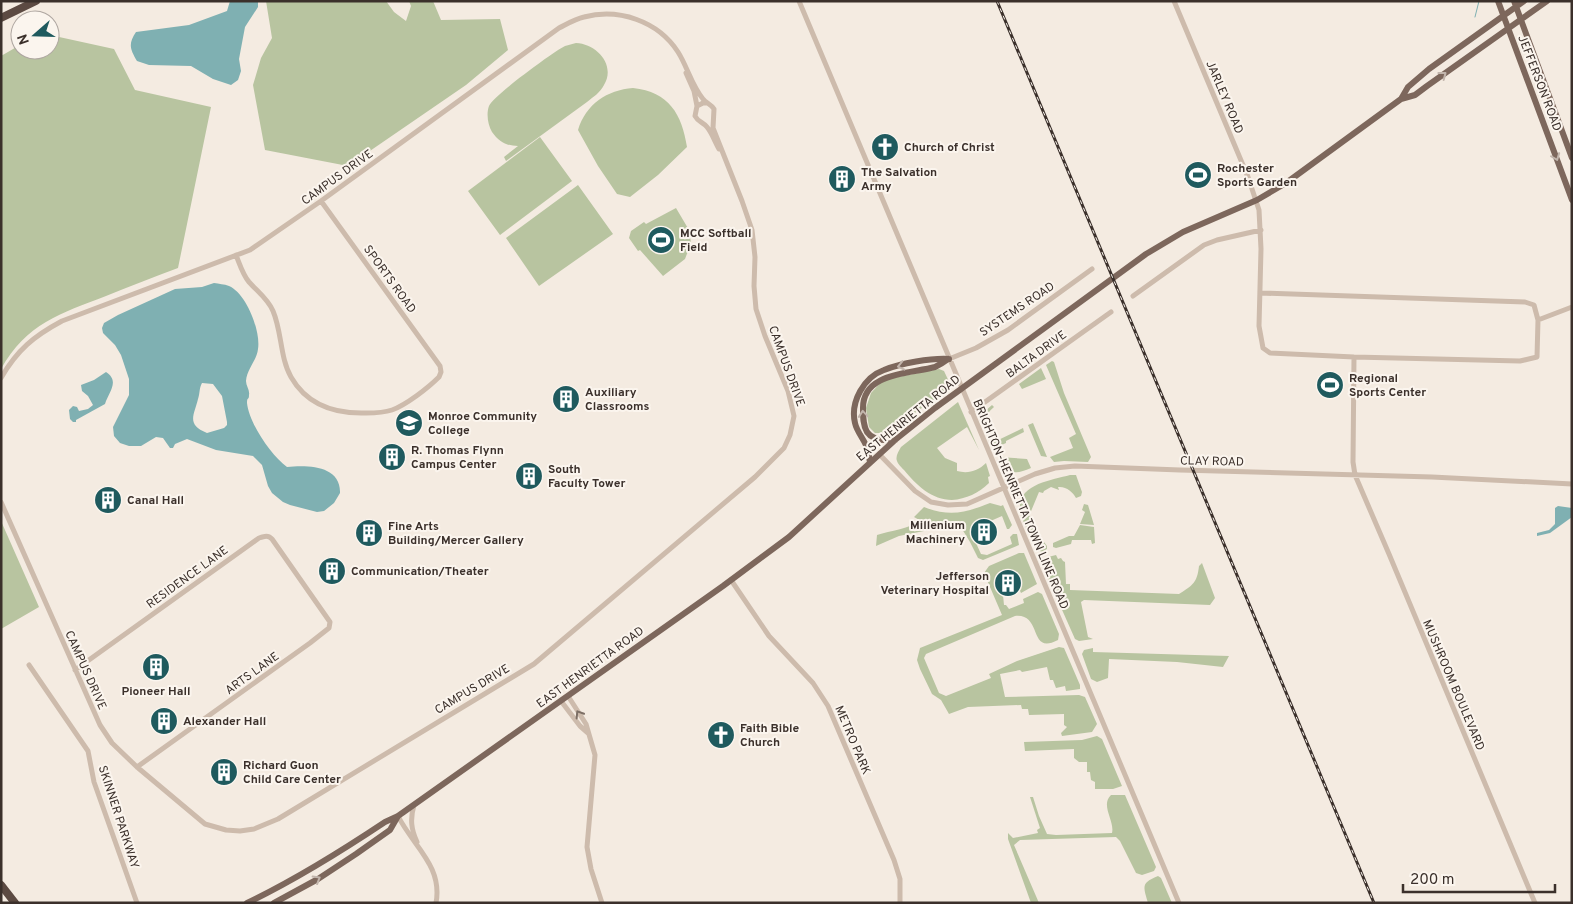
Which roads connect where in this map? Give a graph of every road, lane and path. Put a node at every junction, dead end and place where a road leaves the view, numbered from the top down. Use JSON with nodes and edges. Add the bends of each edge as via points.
{"nodes":[{"id":1,"x":36,"y":1,"type":"edge"},
{"id":2,"x":799,"y":1,"type":"edge"},
{"id":3,"x":1174,"y":1,"type":"edge"},
{"id":4,"x":1498,"y":1,"type":"edge"},
{"id":5,"x":1524,"y":1,"type":"edge"},
{"id":6,"x":1547,"y":1,"type":"edge"},
{"id":7,"x":1515,"y":4,"type":"edge"},
{"id":8,"x":1503,"y":16,"type":"junction"},
{"id":9,"x":1,"y":18,"type":"edge"},
{"id":10,"x":1521,"y":20,"type":"junction"},
{"id":11,"x":1508,"y":30,"type":"junction"},
{"id":12,"x":676,"y":50,"type":"junction"},
{"id":13,"x":1401,"y":98,"type":"junction"},
{"id":14,"x":708,"y":103,"type":"junction"},
{"id":15,"x":697,"y":106,"type":"junction"},
{"id":16,"x":714,"y":118,"type":"junction"},
{"id":17,"x":703,"y":123,"type":"junction"},
{"id":18,"x":1572,"y":158,"type":"edge"},
{"id":19,"x":725,"y":160,"type":"junction"},
{"id":20,"x":1257,"y":200,"type":"junction"},
{"id":21,"x":1572,"y":200,"type":"edge"},
{"id":22,"x":321,"y":201,"type":"junction"},
{"id":23,"x":1261,"y":230,"type":"junction"},
{"id":24,"x":236,"y":255,"type":"junction"},
{"id":25,"x":1092,"y":269,"type":"dead end"},
{"id":26,"x":1260,"y":293,"type":"junction"},
{"id":27,"x":1133,"y":296,"type":"dead end"},
{"id":28,"x":1572,"y":307,"type":"edge"},
{"id":29,"x":1110,"y":312,"type":"dead end"},
{"id":30,"x":1538,"y":320,"type":"junction"},
{"id":31,"x":1354,"y":357,"type":"junction"},
{"id":32,"x":949,"y":358,"type":"junction"},
{"id":33,"x":1,"y":378,"type":"edge"},
{"id":34,"x":971,"y":412,"type":"junction"},
{"id":35,"x":895,"y":440,"type":"junction"},
{"id":36,"x":879,"y":454,"type":"junction"},
{"id":37,"x":870,"y":462,"type":"junction"},
{"id":38,"x":1355,"y":475,"type":"junction"},
{"id":39,"x":1572,"y":484,"type":"edge"},
{"id":40,"x":1003,"y":488,"type":"junction"},
{"id":41,"x":1,"y":502,"type":"edge"},
{"id":42,"x":300,"y":578,"type":"joint"},
{"id":43,"x":731,"y":580,"type":"junction"},
{"id":44,"x":30,"y":665,"type":"dead end"},
{"id":45,"x":75,"y":670,"type":"junction"},
{"id":46,"x":568,"y":696,"type":"junction"},
{"id":47,"x":561,"y":701,"type":"junction"},
{"id":48,"x":588,"y":733,"type":"junction"},
{"id":49,"x":137,"y":767,"type":"junction"},
{"id":50,"x":414,"y":804,"type":"junction"},
{"id":51,"x":398,"y":816,"type":"junction"},
{"id":52,"x":421,"y":852,"type":"junction"},
{"id":53,"x":1,"y":885,"type":"edge"},
{"id":54,"x":15,"y":903,"type":"edge"},
{"id":55,"x":137,"y":903,"type":"edge"},
{"id":56,"x":247,"y":903,"type":"edge"},
{"id":57,"x":274,"y":903,"type":"edge"},
{"id":58,"x":436,"y":903,"type":"edge"},
{"id":59,"x":602,"y":903,"type":"edge"},
{"id":60,"x":900,"y":903,"type":"edge"},
{"id":61,"x":1179,"y":903,"type":"edge"},
{"id":62,"x":1535,"y":903,"type":"edge"}],
"edges":[{"from":1,"to":9,"type":"highway"},
{"from":2,"to":32,"type":"street","name":"BRIGHTON-HENRIETTA TOWN LINE ROAD"},
{"from":3,"to":20,"type":"street","name":"JARLEY ROAD"},
{"from":4,"to":8,"type":"main road","name":"JEFFERSON ROAD"},
{"from":5,"to":7,"type":"main road","name":"EAST HENRIETTA ROAD"},
{"from":6,"to":10,"type":"main road","name":"EAST HENRIETTA ROAD"},
{"from":7,"to":8,"type":"main road","name":"EAST HENRIETTA ROAD"},
{"from":7,"to":10,"type":"main road","name":"JEFFERSON ROAD"},
{"from":8,"to":11,"type":"main road","name":"JEFFERSON ROAD"},
{"from":8,"to":13,"type":"main road","name":"EAST HENRIETTA ROAD","via":[[1429,69],[1408,87]]},
{"from":10,"to":11,"type":"main road","name":"EAST HENRIETTA ROAD"},
{"from":10,"to":18,"type":"main road","name":"JEFFERSON ROAD"},
{"from":13,"to":11,"type":"main road","name":"EAST HENRIETTA ROAD","one_way":true,"via":[[1415,95]]},
{"from":11,"to":21,"type":"main road","name":"JEFFERSON ROAD","one_way":true},
{"from":12,"to":14,"type":"street","name":"CAMPUS DRIVE","via":[[701,98]]},
{"from":12,"to":15,"type":"street","name":"CAMPUS DRIVE"},
{"from":12,"to":22,"type":"street","name":"CAMPUS DRIVE","via":[[665,35],[625,15],[582,17],[559,28]]},
{"from":13,"to":20,"type":"main road","name":"EAST HENRIETTA ROAD","via":[[1308,169]]},
{"from":14,"to":15,"type":"street"},
{"from":14,"to":16,"type":"street","via":[[714,109]]},
{"from":15,"to":17,"type":"street","via":[[695,116]]},
{"from":16,"to":17,"type":"street"},
{"from":16,"to":19,"type":"street","name":"CAMPUS DRIVE","via":[[713,128]]},
{"from":17,"to":19,"type":"street","name":"CAMPUS DRIVE"},
{"from":19,"to":49,"type":"street","name":"CAMPUS DRIVE","via":[[752,230],[756,309],[788,391],[794,416],[784,448],[774,459],[534,664],[278,819],[240,831],[205,824]]},
{"from":20,"to":23,"type":"street","name":"JARLEY ROAD"},
{"from":20,"to":35,"type":"main road","name":"EAST HENRIETTA ROAD","via":[[1183,232],[1146,254]]},
{"from":22,"to":24,"type":"street","name":"CAMPUS DRIVE","via":[[250,250]]},
{"from":22,"to":24,"type":"street","name":"SPORTS ROAD","via":[[438,362],[441,370],[436,380],[402,404],[383,413],[347,413],[319,405],[306,396],[288,369],[274,312],[259,290],[250,284]]},
{"from":23,"to":26,"type":"street","name":"JARLEY ROAD"},
{"from":23,"to":27,"type":"street","via":[[1204,245]]},
{"from":24,"to":33,"type":"street","name":"CAMPUS DRIVE","via":[[62,321],[39,333],[23,347]]},
{"from":25,"to":32,"type":"street","name":"SYSTEMS ROAD","via":[[1008,330],[976,348]]},
{"from":26,"to":30,"type":"street","via":[[1525,302],[1534,305]]},
{"from":26,"to":31,"type":"street","name":"JARLEY ROAD","via":[[1260,334],[1263,348],[1270,353]]},
{"from":28,"to":30,"type":"street"},
{"from":29,"to":34,"type":"street","name":"BALTA DRIVE"},
{"from":30,"to":31,"type":"street","name":"JARLEY ROAD","via":[[1537,357],[1524,360]]},
{"from":31,"to":38,"type":"street","name":"MUSHROOM BOULEVARD"},
{"from":32,"to":34,"type":"street","name":"BRIGHTON-HENRIETTA TOWN LINE ROAD"},
{"from":35,"to":32,"type":"main road","one_way":true,"via":[[881,441],[868,434],[864,425],[863,404],[872,386],[886,377],[937,366]]},
{"from":32,"to":37,"type":"main road","one_way":true,"via":[[934,358],[884,370],[865,383],[854,407],[854,422]]},
{"from":34,"to":40,"type":"street","name":"BRIGHTON-HENRIETTA TOWN LINE ROAD"},
{"from":35,"to":36,"type":"main road","name":"EAST HENRIETTA ROAD"},
{"from":36,"to":37,"type":"main road","name":"EAST HENRIETTA ROAD"},
{"from":36,"to":40,"type":"street","name":"CLAY ROAD","via":[[915,491],[939,505],[967,504]]},
{"from":37,"to":43,"type":"main road","name":"EAST HENRIETTA ROAD","via":[[805,524]]},
{"from":38,"to":39,"type":"street","name":"CLAY ROAD"},
{"from":38,"to":40,"type":"street","name":"CLAY ROAD","via":[[1076,466],[1035,474]]},
{"from":38,"to":62,"type":"street","name":"MUSHROOM BOULEVARD"},
{"from":40,"to":61,"type":"street","name":"BRIGHTON-HENRIETTA TOWN LINE ROAD"},
{"from":41,"to":45,"type":"street","name":"CAMPUS DRIVE"},
{"from":42,"to":45,"type":"street","name":"RESIDENCE LANE","via":[[269,536],[259,538]]},
{"from":42,"to":49,"type":"street","name":"ARTS LANE","via":[[330,622],[329,628]]},
{"from":43,"to":46,"type":"main road","name":"EAST HENRIETTA ROAD"},
{"from":43,"to":60,"type":"street","name":"METRO PARK","via":[[769,636],[813,683],[828,706],[894,860],[900,879]]},
{"from":44,"to":55,"type":"street","name":"SKINNER PARKWAY","via":[[88,751],[94,782]]},
{"from":45,"to":49,"type":"street","name":"CAMPUS DRIVE","via":[[100,725],[112,743]]},
{"from":46,"to":47,"type":"main road","name":"EAST HENRIETTA ROAD"},
{"from":48,"to":46,"type":"street","one_way":true,"via":[[586,724]]},
{"from":47,"to":48,"type":"street"},
{"from":47,"to":50,"type":"main road","name":"EAST HENRIETTA ROAD"},
{"from":48,"to":59,"type":"street","via":[[596,759],[587,847]]},
{"from":50,"to":51,"type":"main road","name":"EAST HENRIETTA ROAD"},
{"from":50,"to":52,"type":"street","via":[[412,832]]},
{"from":51,"to":52,"type":"street"},
{"from":51,"to":56,"type":"main road","name":"EAST HENRIETTA ROAD","via":[[309,871]]},
{"from":57,"to":51,"type":"main road","name":"EAST HENRIETTA ROAD","one_way":true,"via":[[363,849],[390,830]]},
{"from":52,"to":58,"type":"street","via":[[437,880]]},
{"from":53,"to":54,"type":"highway"}]}
